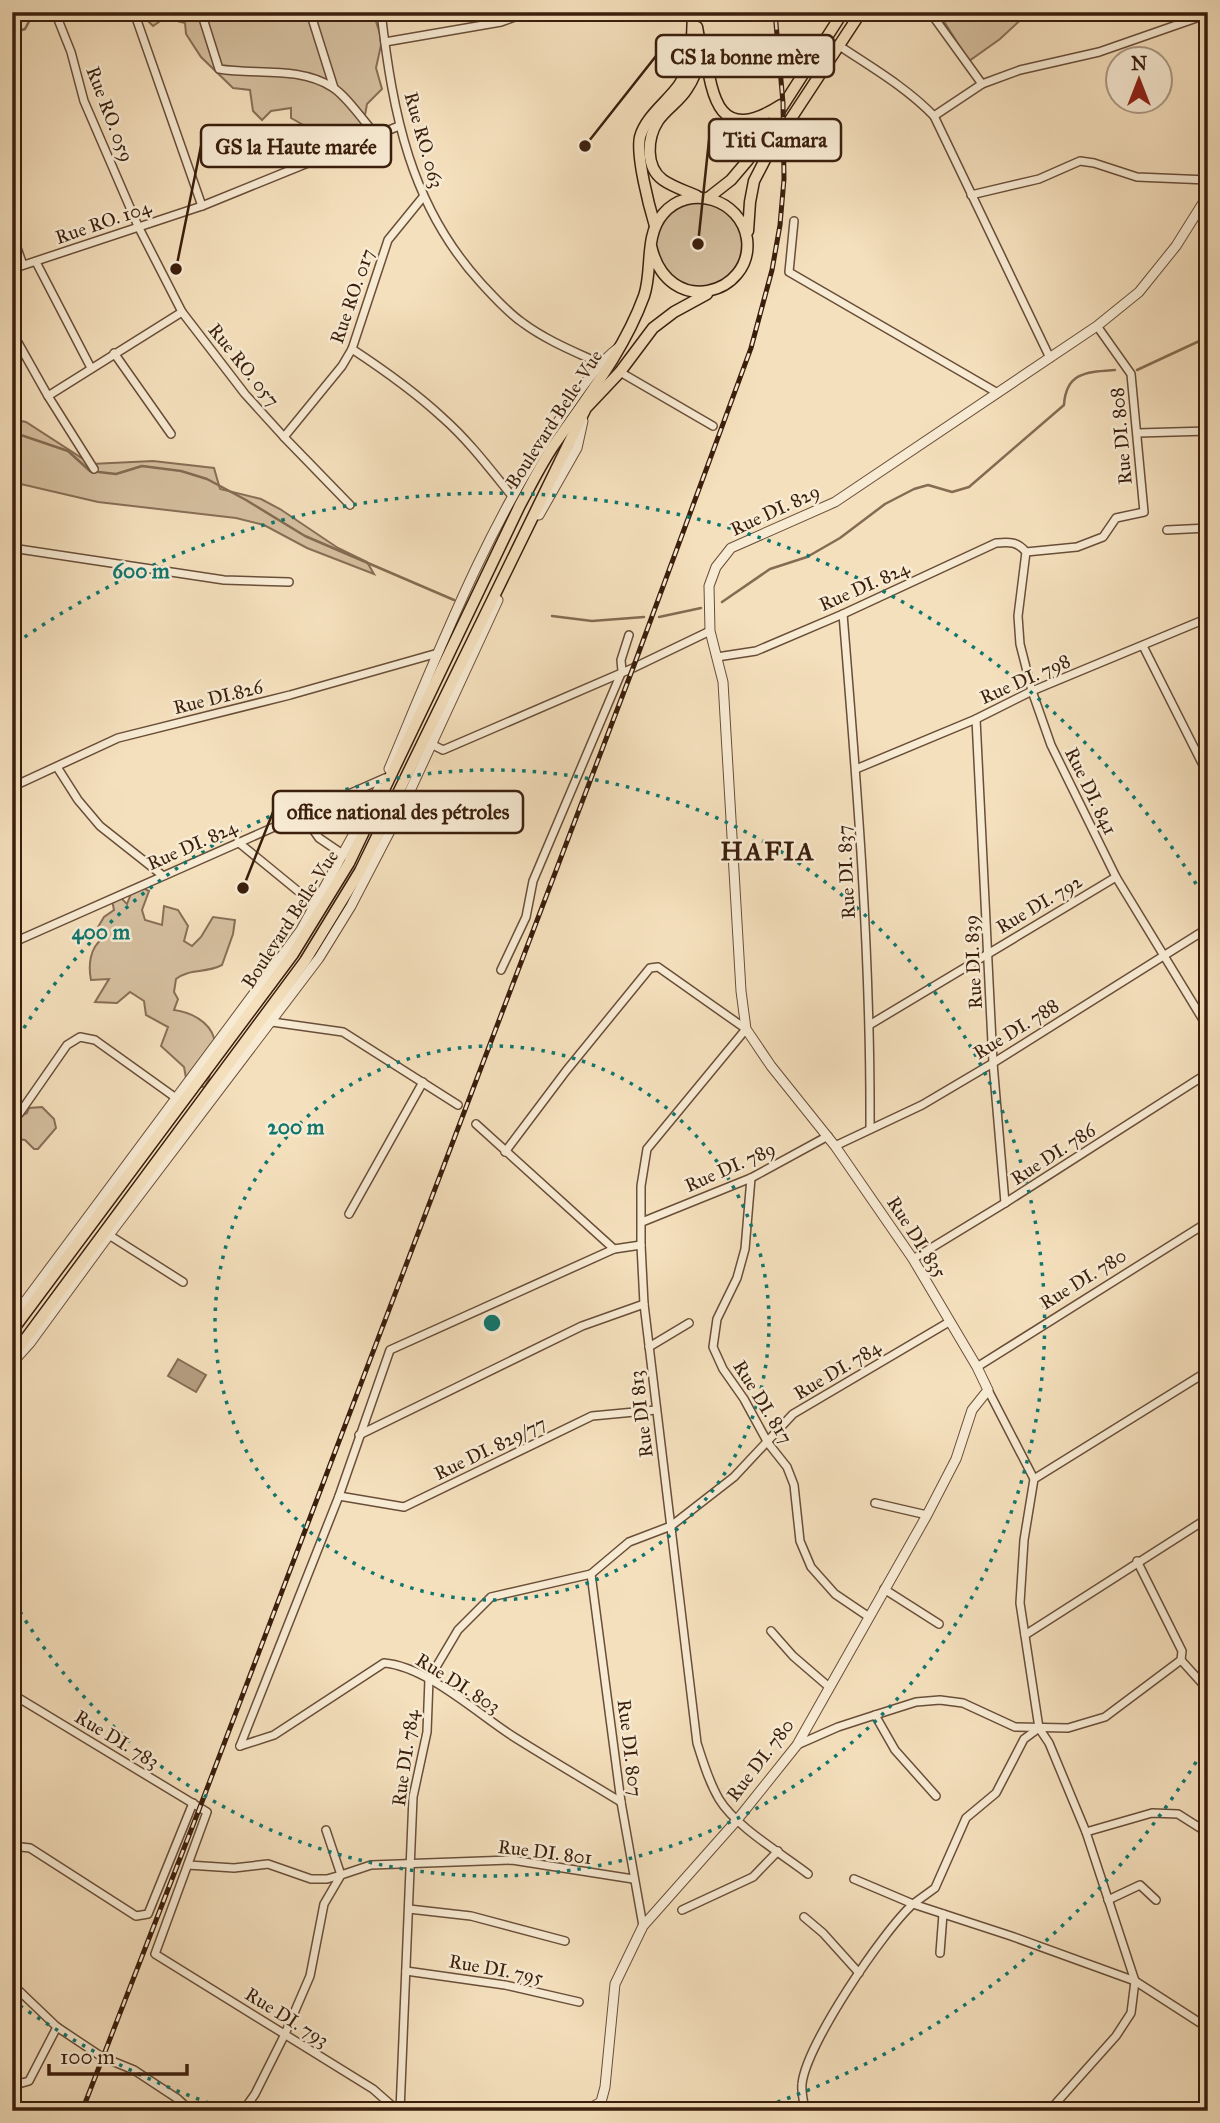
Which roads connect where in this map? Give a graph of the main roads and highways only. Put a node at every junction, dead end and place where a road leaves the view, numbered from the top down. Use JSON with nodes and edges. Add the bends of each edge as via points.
{"nodes":[{"id":1,"x":693,"y":12,"type":"edge"},
{"id":2,"x":861,"y":12,"type":"edge"},
{"id":3,"x":840,"y":16,"type":"edge"},
{"id":4,"x":783,"y":104,"type":"junction"},
{"id":5,"x":704,"y":197,"type":"junction"},
{"id":6,"x":655,"y":226,"type":"junction"},
{"id":7,"x":747,"y":241,"type":"junction"},
{"id":8,"x":651,"y":246,"type":"junction"},
{"id":9,"x":713,"y":290,"type":"junction"},
{"id":10,"x":12,"y":1331,"type":"edge"},
{"id":11,"x":12,"y":1357,"type":"edge"}],
"edges":[{"from":1,"to":4,"type":"main road","via":[[721,110],[729,117],[755,120]]},
{"from":1,"to":5,"type":"main road","via":[[700,41],[698,67],[687,90],[657,121],[649,149],[654,170],[662,179]]},
{"from":1,"to":6,"type":"main road","via":[[687,70],[640,136],[640,166]]},
{"from":2,"to":7,"type":"main road","via":[[754,181]]},
{"from":3,"to":4,"type":"main road"},
{"from":4,"to":5,"type":"main road","via":[[748,160],[731,180]]},
{"from":5,"to":6,"type":"main road","via":[[678,202]]},
{"from":5,"to":7,"type":"main road","via":[[735,212]]},
{"from":6,"to":8,"type":"main road"},
{"from":7,"to":9,"type":"main road","via":[[739,271]]},
{"from":8,"to":9,"type":"main road","via":[[655,263],[679,288]]},
{"from":8,"to":10,"type":"main road","name":"Boulevard Belle-Vue","via":[[647,286],[622,345],[551,449],[520,505],[349,863],[293,954]]},
{"from":9,"to":11,"type":"main road","name":"Boulevard Belle-Vue","via":[[653,328],[586,408],[360,871],[305,961]]}]}
